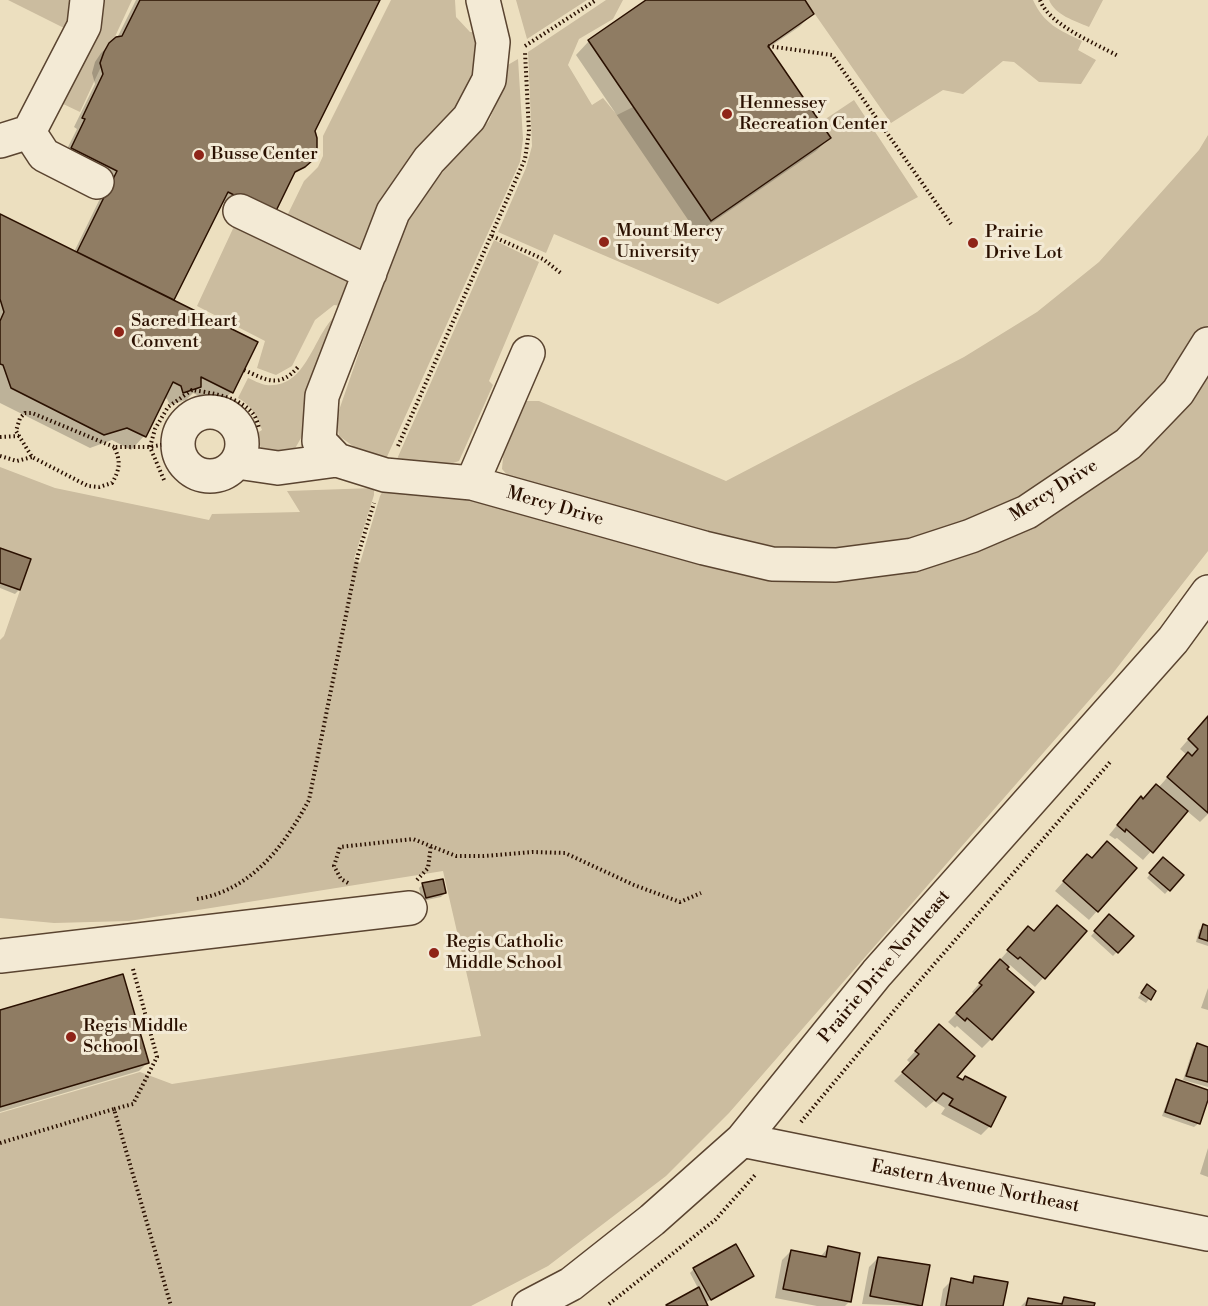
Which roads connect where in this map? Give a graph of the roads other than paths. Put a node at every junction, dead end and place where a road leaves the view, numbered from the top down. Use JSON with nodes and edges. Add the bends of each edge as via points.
{"nodes":[{"id":1,"x":87,"y":0,"type":"edge"},
{"id":2,"x":483,"y":0,"type":"edge"},
{"id":3,"x":14,"y":136,"type":"edge"},
{"id":4,"x":96,"y":182,"type":"dead end"},
{"id":5,"x":240,"y":211,"type":"dead end"},
{"id":6,"x":370,"y":273,"type":"junction"},
{"id":7,"x":1208,"y":344,"type":"edge"},
{"id":8,"x":528,"y":353,"type":"dead end"},
{"id":9,"x":337,"y":460,"type":"junction"},
{"id":10,"x":237,"y":462,"type":"junction"},
{"id":11,"x":472,"y":483,"type":"junction"},
{"id":12,"x":1208,"y":592,"type":"edge"},
{"id":13,"x":413,"y":895,"type":"road end"},
{"id":14,"x":0,"y":956,"type":"edge"},
{"id":15,"x":742,"y":1140,"type":"junction"},
{"id":16,"x":1208,"y":1234,"type":"edge"},
{"id":17,"x":588,"y":1298,"type":"edge"},
{"id":18,"x":529,"y":1306,"type":"edge"}],
"edges":[{"from":1,"to":3,"type":"street","via":[[84,26]]},
{"from":2,"to":6,"type":"street","via":[[493,42],[489,80],[469,118],[429,160],[393,212]]},
{"from":3,"to":4,"type":"street"},
{"from":5,"to":6,"type":"street"},
{"from":6,"to":9,"type":"street","via":[[322,396],[319,441]]},
{"from":7,"to":11,"type":"street","name":"Mercy Drive","via":[[1178,392],[1128,444],[1027,512],[970,537],[913,555],[836,566],[772,564]]},
{"from":8,"to":11,"type":"street"},
{"from":9,"to":10,"type":"street","via":[[278,468]]},
{"from":9,"to":11,"type":"street","name":"Mercy Drive","via":[[385,475]]},
{"from":10,"to":10,"type":"street","via":[[242,451],[237,426],[213,412],[196,414],[164,445],[200,475],[217,476]]},
{"from":12,"to":15,"type":"street","name":"Prairie Drive Northeast","via":[[1173,640],[877,973]]},
{"from":13,"to":14,"type":"street","via":[[125,941]]},
{"from":15,"to":16,"type":"street","name":"Eastern Avenue Northeast"},
{"from":15,"to":17,"type":"street","name":"Prairie Drive Northeast","via":[[652,1220]]},
{"from":17,"to":18,"type":"street","name":"Prairie Drive Northeast"}]}
